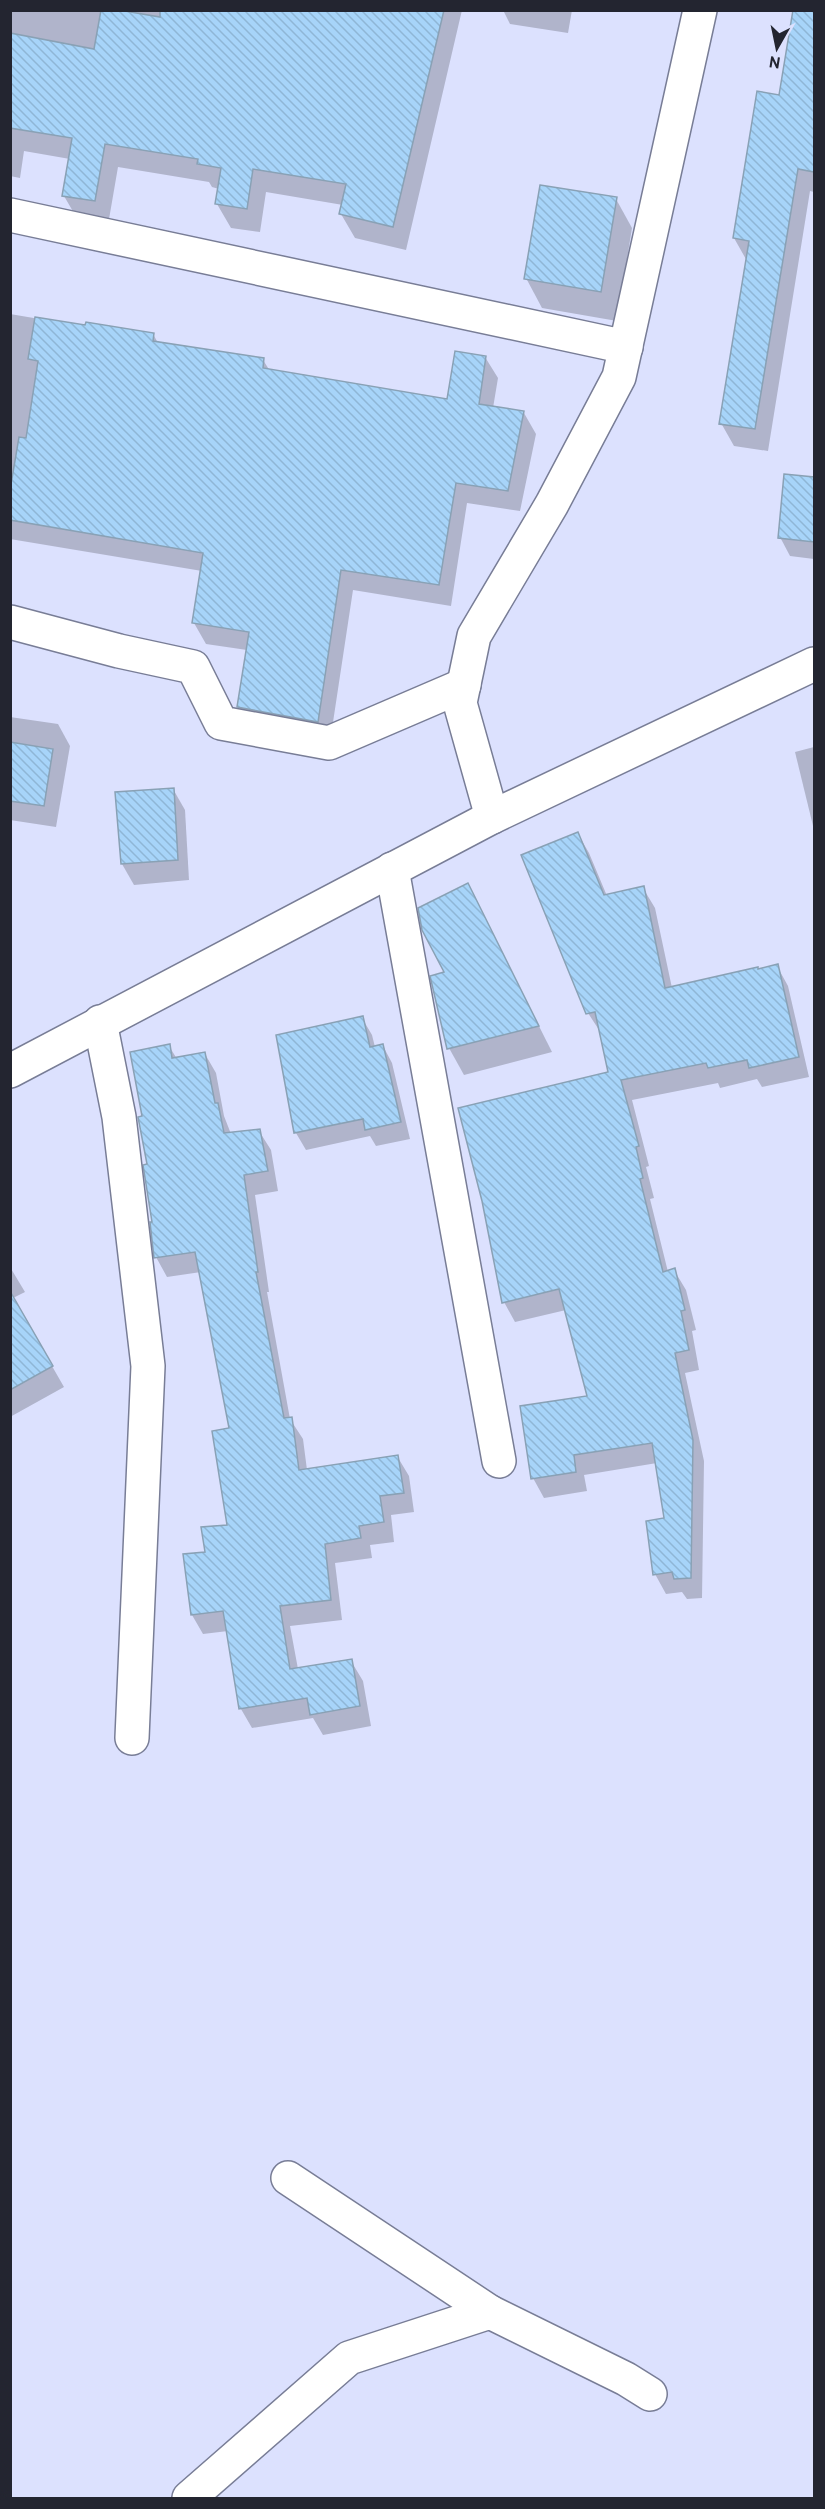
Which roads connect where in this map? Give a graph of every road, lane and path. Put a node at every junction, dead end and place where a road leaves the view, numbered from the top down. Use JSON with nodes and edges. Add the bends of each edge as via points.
{"nodes":[{"id":1,"x":700,"y":10,"type":"edge"},
{"id":2,"x":10,"y":215,"type":"edge"},
{"id":3,"x":626,"y":347,"type":"junction"},
{"id":4,"x":10,"y":622,"type":"edge"},
{"id":5,"x":814,"y":664,"type":"edge"},
{"id":6,"x":464,"y":685,"type":"junction"},
{"id":7,"x":492,"y":817,"type":"junction"},
{"id":8,"x":392,"y":869,"type":"junction"},
{"id":9,"x":100,"y":1022,"type":"junction"},
{"id":10,"x":10,"y":1071,"type":"edge"},
{"id":11,"x":499,"y":1461,"type":"dead end"},
{"id":12,"x":132,"y":1738,"type":"dead end"},
{"id":13,"x":288,"y":2178,"type":"dead end"},
{"id":14,"x":490,"y":2312,"type":"junction"},
{"id":15,"x":650,"y":2394,"type":"dead end"},
{"id":16,"x":189,"y":2499,"type":"edge"}],
"edges":[{"from":1,"to":3,"type":"street"},
{"from":2,"to":3,"type":"street"},
{"from":3,"to":6,"type":"street","via":[[619,377],[552,504],[474,636]]},
{"from":4,"to":6,"type":"street","via":[[193,667],[221,723],[329,743]]},
{"from":5,"to":7,"type":"street"},
{"from":6,"to":7,"type":"street","via":[[460,703]]},
{"from":7,"to":8,"type":"street"},
{"from":8,"to":9,"type":"street"},
{"from":8,"to":11,"type":"street"},
{"from":9,"to":10,"type":"street"},
{"from":9,"to":12,"type":"street","via":[[119,1117],[148,1366]]},
{"from":13,"to":14,"type":"street"},
{"from":14,"to":15,"type":"street"},
{"from":14,"to":16,"type":"street","via":[[349,2358]]}]}
